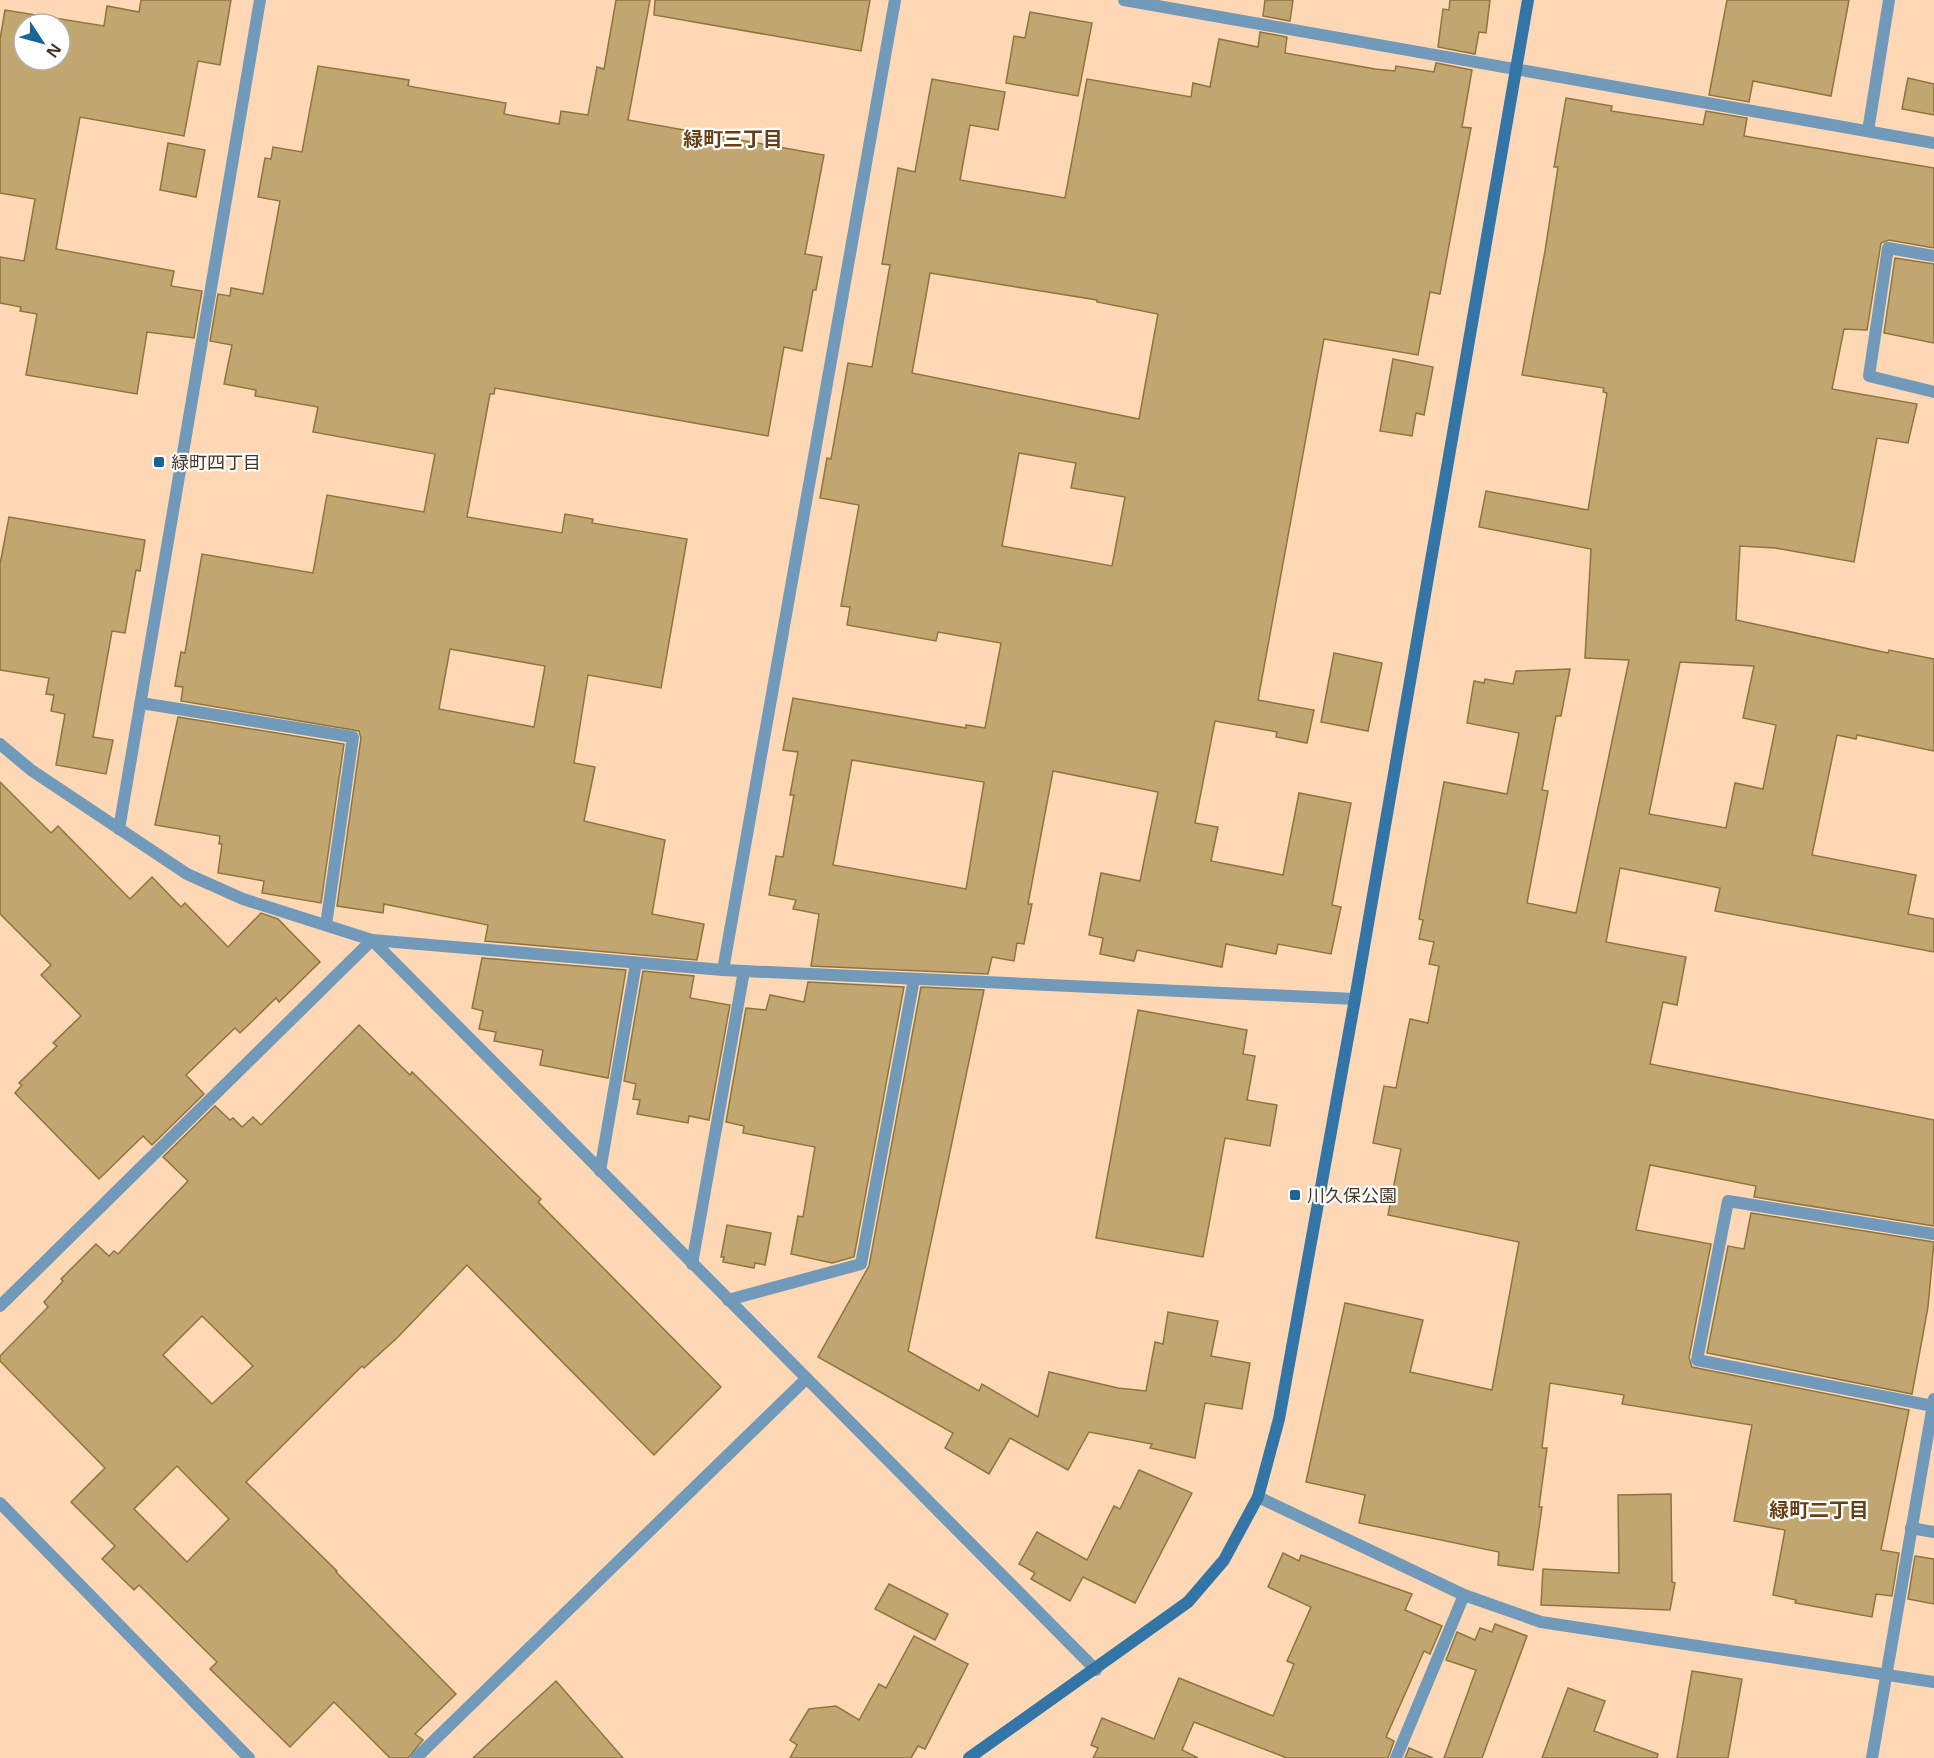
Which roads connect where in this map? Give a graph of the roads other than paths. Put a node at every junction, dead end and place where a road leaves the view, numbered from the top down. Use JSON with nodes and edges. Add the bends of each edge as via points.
{"nodes":[{"id":1,"x":260,"y":0,"type":"edge"},
{"id":2,"x":895,"y":0,"type":"edge"},
{"id":3,"x":1124,"y":0,"type":"edge"},
{"id":4,"x":1528,"y":0,"type":"edge"},
{"id":5,"x":1889,"y":0,"type":"edge"},
{"id":6,"x":1516,"y":68,"type":"junction"},
{"id":7,"x":1868,"y":131,"type":"junction"},
{"id":8,"x":1934,"y":143,"type":"edge"},
{"id":9,"x":1934,"y":256,"type":"edge"},
{"id":10,"x":1934,"y":392,"type":"edge"},
{"id":11,"x":141,"y":703,"type":"junction"},
{"id":12,"x":0,"y":744,"type":"edge"},
{"id":13,"x":119,"y":829,"type":"junction"},
{"id":14,"x":326,"y":925,"type":"junction"},
{"id":15,"x":372,"y":940,"type":"junction"},
{"id":16,"x":636,"y":963,"type":"junction"},
{"id":17,"x":723,"y":970,"type":"junction"},
{"id":18,"x":744,"y":971,"type":"junction"},
{"id":19,"x":914,"y":979,"type":"junction"},
{"id":20,"x":1355,"y":999,"type":"junction"},
{"id":21,"x":600,"y":1171,"type":"junction"},
{"id":22,"x":1934,"y":1234,"type":"edge"},
{"id":23,"x":692,"y":1264,"type":"junction"},
{"id":24,"x":728,"y":1300,"type":"junction"},
{"id":25,"x":0,"y":1306,"type":"edge"},
{"id":26,"x":806,"y":1379,"type":"junction"},
{"id":27,"x":1933,"y":1402,"type":"edge"},
{"id":28,"x":1258,"y":1497,"type":"junction"},
{"id":29,"x":0,"y":1503,"type":"edge"},
{"id":30,"x":1911,"y":1528,"type":"junction"},
{"id":31,"x":1934,"y":1532,"type":"edge"},
{"id":32,"x":1464,"y":1595,"type":"junction"},
{"id":33,"x":1096,"y":1670,"type":"junction"},
{"id":34,"x":1886,"y":1674,"type":"junction"},
{"id":35,"x":1934,"y":1682,"type":"edge"},
{"id":36,"x":249,"y":1758,"type":"edge"},
{"id":37,"x":416,"y":1758,"type":"edge"},
{"id":38,"x":969,"y":1758,"type":"edge"},
{"id":39,"x":1396,"y":1758,"type":"edge"},
{"id":40,"x":1872,"y":1758,"type":"edge"}],
"edges":[{"from":1,"to":11,"type":"street"},
{"from":2,"to":17,"type":"street"},
{"from":3,"to":6,"type":"street"},
{"from":4,"to":6,"type":"street"},
{"from":5,"to":7,"type":"street"},
{"from":6,"to":7,"type":"street"},
{"from":6,"to":20,"type":"street"},
{"from":7,"to":8,"type":"street"},
{"from":9,"to":10,"type":"street","via":[[1888,248],[1869,376]]},
{"from":11,"to":13,"type":"street"},
{"from":11,"to":14,"type":"street","via":[[354,737]]},
{"from":12,"to":13,"type":"street","via":[[31,770]]},
{"from":13,"to":14,"type":"street","via":[[187,874],[243,899]]},
{"from":14,"to":15,"type":"street"},
{"from":15,"to":16,"type":"street"},
{"from":15,"to":21,"type":"street"},
{"from":15,"to":25,"type":"street"},
{"from":16,"to":17,"type":"street"},
{"from":16,"to":21,"type":"street"},
{"from":17,"to":18,"type":"street"},
{"from":18,"to":19,"type":"street"},
{"from":18,"to":23,"type":"street"},
{"from":19,"to":20,"type":"street"},
{"from":19,"to":24,"type":"street","via":[[861,1264]]},
{"from":20,"to":28,"type":"street","via":[[1279,1419]]},
{"from":21,"to":23,"type":"street"},
{"from":22,"to":27,"type":"street","via":[[1728,1201],[1697,1360]]},
{"from":23,"to":24,"type":"street"},
{"from":24,"to":26,"type":"street"},
{"from":26,"to":33,"type":"street"},
{"from":26,"to":37,"type":"street"},
{"from":27,"to":30,"type":"street"},
{"from":28,"to":32,"type":"street"},
{"from":28,"to":33,"type":"street","via":[[1224,1560],[1188,1602]]},
{"from":29,"to":36,"type":"street"},
{"from":30,"to":31,"type":"street"},
{"from":30,"to":34,"type":"street"},
{"from":32,"to":34,"type":"street","via":[[1542,1623]]},
{"from":32,"to":39,"type":"street"},
{"from":33,"to":38,"type":"street"},
{"from":34,"to":35,"type":"street"},
{"from":34,"to":40,"type":"street"}]}
